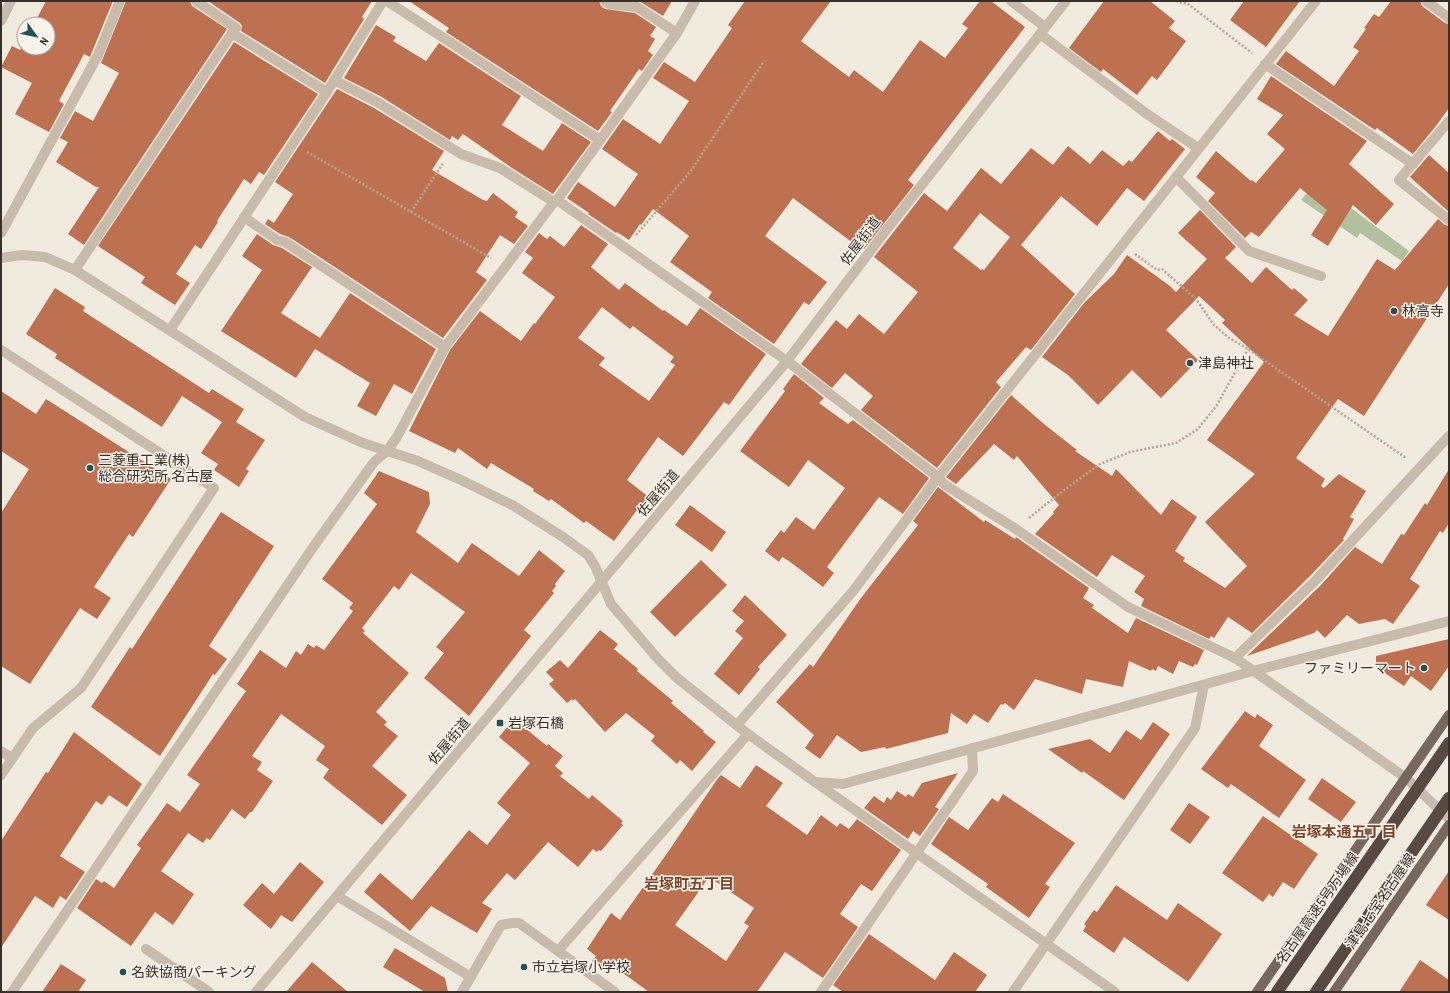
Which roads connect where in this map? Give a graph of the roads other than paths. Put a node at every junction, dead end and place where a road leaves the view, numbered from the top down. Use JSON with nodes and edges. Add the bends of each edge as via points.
{"nodes":[{"id":1,"x":11,"y":1,"type":"edge"},
{"id":2,"x":120,"y":1,"type":"edge"},
{"id":3,"x":196,"y":1,"type":"edge"},
{"id":4,"x":383,"y":1,"type":"edge"},
{"id":5,"x":387,"y":1,"type":"edge"},
{"id":6,"x":605,"y":1,"type":"edge"},
{"id":7,"x":695,"y":1,"type":"edge"},
{"id":8,"x":1011,"y":1,"type":"edge"},
{"id":9,"x":1066,"y":1,"type":"edge"},
{"id":10,"x":1316,"y":1,"type":"edge"},
{"id":11,"x":1426,"y":1,"type":"edge"},
{"id":12,"x":1449,"y":18,"type":"edge"},
{"id":13,"x":1,"y":22,"type":"edge"},
{"id":14,"x":1042,"y":31,"type":"junction"},
{"id":15,"x":677,"y":32,"type":"junction"},
{"id":16,"x":232,"y":33,"type":"junction"},
{"id":17,"x":1265,"y":64,"type":"junction"},
{"id":18,"x":334,"y":80,"type":"junction"},
{"id":19,"x":327,"y":92,"type":"junction"},
{"id":20,"x":1449,"y":121,"type":"edge"},
{"id":21,"x":600,"y":140,"type":"junction"},
{"id":22,"x":1198,"y":148,"type":"junction"},
{"id":23,"x":1413,"y":164,"type":"junction"},
{"id":24,"x":1176,"y":177,"type":"junction"},
{"id":25,"x":556,"y":201,"type":"junction"},
{"id":26,"x":244,"y":217,"type":"junction"},
{"id":27,"x":1449,"y":220,"type":"edge"},
{"id":28,"x":1,"y":233,"type":"edge"},
{"id":29,"x":1,"y":258,"type":"edge"},
{"id":30,"x":75,"y":270,"type":"junction"},
{"id":31,"x":1321,"y":276,"type":"dead end"},
{"id":32,"x":170,"y":330,"type":"junction"},
{"id":33,"x":445,"y":347,"type":"junction"},
{"id":34,"x":1,"y":350,"type":"edge"},
{"id":35,"x":787,"y":361,"type":"junction"},
{"id":36,"x":1449,"y":436,"type":"edge"},
{"id":37,"x":387,"y":451,"type":"junction"},
{"id":38,"x":938,"y":477,"type":"junction"},
{"id":39,"x":602,"y":582,"type":"junction"},
{"id":40,"x":1449,"y":621,"type":"edge"},
{"id":41,"x":1235,"y":658,"type":"junction"},
{"id":42,"x":1253,"y":671,"type":"junction"},
{"id":43,"x":1204,"y":685,"type":"junction"},
{"id":44,"x":1449,"y":715,"type":"edge"},
{"id":45,"x":737,"y":725,"type":"junction"},
{"id":46,"x":748,"y":734,"type":"junction"},
{"id":47,"x":1449,"y":743,"type":"edge"},
{"id":48,"x":972,"y":748,"type":"junction"},
{"id":49,"x":1,"y":750,"type":"edge"},
{"id":50,"x":12,"y":758,"type":"junction"},
{"id":51,"x":1,"y":774,"type":"edge"},
{"id":52,"x":1406,"y":778,"type":"junction"},
{"id":53,"x":815,"y":782,"type":"junction"},
{"id":54,"x":1449,"y":798,"type":"edge"},
{"id":55,"x":1449,"y":819,"type":"edge"},
{"id":56,"x":1449,"y":825,"type":"edge"},
{"id":57,"x":916,"y":854,"type":"junction"},
{"id":58,"x":336,"y":896,"type":"junction"},
{"id":59,"x":1046,"y":944,"type":"junction"},
{"id":60,"x":146,"y":948,"type":"dead end"},
{"id":61,"x":558,"y":951,"type":"junction"},
{"id":62,"x":471,"y":977,"type":"junction"},
{"id":63,"x":12,"y":992,"type":"edge"},
{"id":64,"x":209,"y":992,"type":"edge"},
{"id":65,"x":256,"y":992,"type":"edge"},
{"id":66,"x":462,"y":992,"type":"edge"},
{"id":67,"x":615,"y":992,"type":"edge"},
{"id":68,"x":821,"y":992,"type":"edge"},
{"id":69,"x":1013,"y":992,"type":"edge"},
{"id":70,"x":1115,"y":992,"type":"edge"},
{"id":71,"x":1257,"y":992,"type":"edge"},
{"id":72,"x":1277,"y":992,"type":"edge"},
{"id":73,"x":1316,"y":992,"type":"edge"},
{"id":74,"x":1334,"y":992,"type":"edge"}],
"edges":[{"from":1,"to":13,"type":"street"},
{"from":2,"to":28,"type":"street","via":[[98,55]]},
{"from":3,"to":16,"type":"street","via":[[236,28]]},
{"from":4,"to":18,"type":"street"},
{"from":5,"to":21,"type":"street"},
{"from":6,"to":15,"type":"street","via":[[609,4],[637,7]]},
{"from":7,"to":15,"type":"street"},
{"from":8,"to":14,"type":"street"},
{"from":9,"to":14,"type":"street","name":"佐屋街道"},
{"from":10,"to":17,"type":"street"},
{"from":11,"to":12,"type":"street"},
{"from":14,"to":22,"type":"street","via":[[1147,114]]},
{"from":14,"to":35,"type":"street","name":"佐屋街道"},
{"from":15,"to":21,"type":"street"},
{"from":16,"to":19,"type":"street"},
{"from":16,"to":30,"type":"street"},
{"from":17,"to":22,"type":"street"},
{"from":17,"to":23,"type":"street"},
{"from":18,"to":19,"type":"street"},
{"from":18,"to":25,"type":"street","via":[[377,102],[461,154],[500,168]]},
{"from":19,"to":26,"type":"street"},
{"from":20,"to":23,"type":"street"},
{"from":21,"to":25,"type":"street"},
{"from":22,"to":24,"type":"street"},
{"from":23,"to":27,"type":"street","via":[[1399,180]]},
{"from":24,"to":31,"type":"street","via":[[1249,251]]},
{"from":24,"to":38,"type":"street"},
{"from":25,"to":33,"type":"street"},
{"from":25,"to":35,"type":"street"},
{"from":26,"to":32,"type":"street"},
{"from":26,"to":33,"type":"street"},
{"from":29,"to":30,"type":"street","via":[[22,255],[45,257]]},
{"from":30,"to":32,"type":"street"},
{"from":32,"to":37,"type":"street","via":[[305,417]]},
{"from":33,"to":37,"type":"street"},
{"from":34,"to":50,"type":"street","via":[[214,488],[81,688],[33,728]]},
{"from":35,"to":38,"type":"street"},
{"from":35,"to":39,"type":"street","name":"佐屋街道"},
{"from":36,"to":41,"type":"street","via":[[1316,580]]},
{"from":37,"to":39,"type":"street","via":[[418,461],[514,506],[588,554]]},
{"from":37,"to":63,"type":"street","via":[[374,462],[316,543]]},
{"from":38,"to":41,"type":"street","via":[[945,485],[1016,529],[1128,607]]},
{"from":38,"to":45,"type":"street","via":[[854,590]]},
{"from":39,"to":45,"type":"street","via":[[611,604],[658,660]]},
{"from":39,"to":58,"type":"street","name":"佐屋街道"},
{"from":40,"to":42,"type":"street"},
{"from":41,"to":42,"type":"street"},
{"from":42,"to":43,"type":"street"},
{"from":42,"to":52,"type":"street"},
{"from":43,"to":48,"type":"street"},
{"from":43,"to":59,"type":"street","via":[[1195,728]]},
{"from":44,"to":52,"type":"main road"},
{"from":45,"to":46,"type":"street"},
{"from":46,"to":53,"type":"street"},
{"from":46,"to":61,"type":"street"},
{"from":47,"to":72,"type":"highway","name":"名古屋高速5号万場線","bridge":true},
{"from":48,"to":53,"type":"street","via":[[843,784]]},
{"from":48,"to":57,"type":"street","via":[[973,770]]},
{"from":49,"to":50,"type":"street"},
{"from":50,"to":51,"type":"street"},
{"from":52,"to":55,"type":"street"},
{"from":52,"to":71,"type":"main road"},
{"from":53,"to":57,"type":"street"},
{"from":54,"to":73,"type":"highway","bridge":true},
{"from":56,"to":74,"type":"main road","name":"津島七宝名古屋線"},
{"from":57,"to":59,"type":"street"},
{"from":57,"to":68,"type":"street"},
{"from":58,"to":62,"type":"street"},
{"from":58,"to":65,"type":"street","name":"佐屋街道"},
{"from":59,"to":69,"type":"street"},
{"from":59,"to":70,"type":"street"},
{"from":60,"to":64,"type":"street"},
{"from":61,"to":62,"type":"street","via":[[519,923],[501,925]]},
{"from":61,"to":67,"type":"street"},
{"from":62,"to":66,"type":"street"}]}
